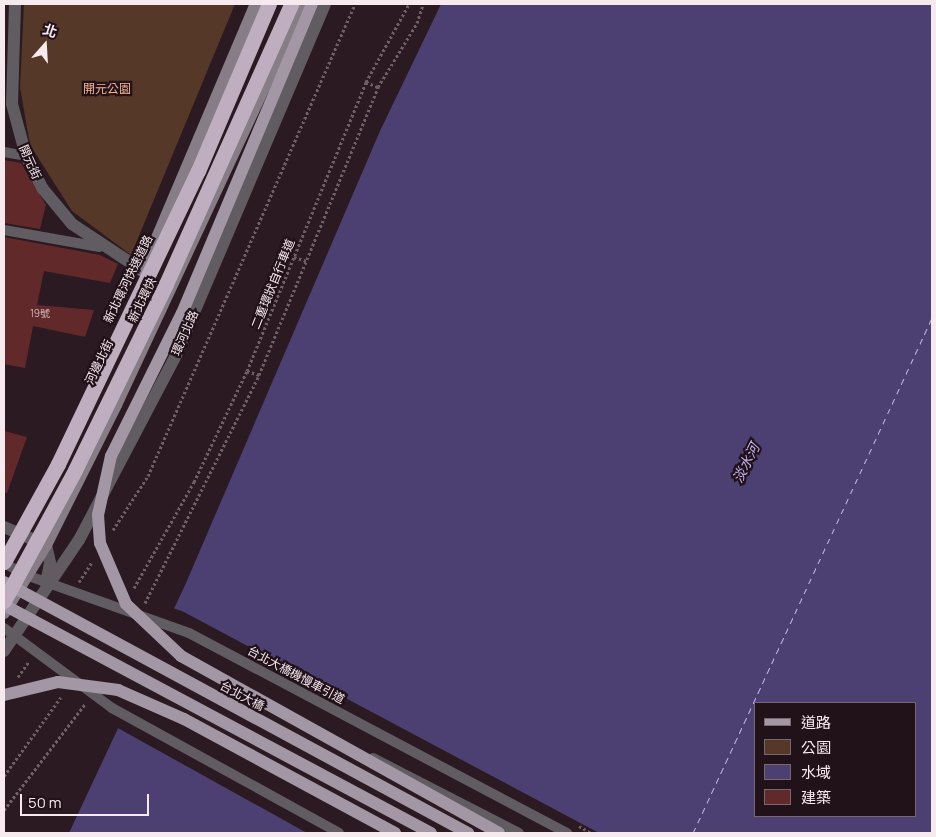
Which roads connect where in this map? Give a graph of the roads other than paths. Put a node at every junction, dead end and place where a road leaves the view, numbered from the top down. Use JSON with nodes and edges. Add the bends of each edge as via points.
{"nodes":[{"id":1,"x":15,"y":4,"type":"edge"},
{"id":2,"x":256,"y":4,"type":"edge"},
{"id":3,"x":269,"y":4,"type":"edge"},
{"id":4,"x":292,"y":4,"type":"edge"},
{"id":5,"x":303,"y":4,"type":"edge"},
{"id":6,"x":312,"y":4,"type":"edge"},
{"id":7,"x":325,"y":4,"type":"edge"},
{"id":8,"x":4,"y":152,"type":"edge"},
{"id":9,"x":26,"y":156,"type":"junction"},
{"id":10,"x":4,"y":230,"type":"edge"},
{"id":11,"x":99,"y":246,"type":"junction"},
{"id":12,"x":142,"y":272,"type":"junction"},
{"id":13,"x":9,"y":530,"type":"edge"},
{"id":14,"x":46,"y":545,"type":"junction"},
{"id":15,"x":4,"y":550,"type":"edge"},
{"id":16,"x":4,"y":562,"type":"edge"},
{"id":17,"x":4,"y":582,"type":"edge"},
{"id":18,"x":45,"y":590,"type":"junction"},
{"id":19,"x":4,"y":601,"type":"edge"},
{"id":20,"x":4,"y":606,"type":"edge"},
{"id":21,"x":4,"y":613,"type":"edge"},
{"id":22,"x":4,"y":628,"type":"edge"},
{"id":23,"x":5,"y":645,"type":"edge"},
{"id":24,"x":4,"y":695,"type":"edge"},
{"id":25,"x":347,"y":747,"type":"junction"},
{"id":26,"x":339,"y":833,"type":"edge"},
{"id":27,"x":396,"y":833,"type":"edge"},
{"id":28,"x":431,"y":833,"type":"edge"},
{"id":29,"x":468,"y":833,"type":"edge"},
{"id":30,"x":499,"y":833,"type":"edge"},
{"id":31,"x":519,"y":833,"type":"edge"},
{"id":32,"x":567,"y":833,"type":"edge"}],
"edges":[{"from":1,"to":9,"type":"street","name":"開元街","via":[[12,104]]},
{"from":2,"to":12,"type":"street","name":"河邊北街"},
{"from":3,"to":16,"type":"highway","name":"新北環河快速道路","via":[[198,170],[58,464]]},
{"from":4,"to":19,"type":"highway","name":"新北環快","via":[[166,284],[76,470]]},
{"from":5,"to":14,"type":"street","via":[[224,181]]},
{"from":6,"to":25,"type":"main road","via":[[182,313],[111,456],[100,498],[100,543],[119,592],[157,637],[181,656]]},
{"from":7,"to":18,"type":"street","name":"環河北路","via":[[176,355],[79,540]]},
{"from":8,"to":9,"type":"lane"},
{"from":9,"to":11,"type":"street","name":"開元街","via":[[42,189],[72,224]]},
{"from":10,"to":11,"type":"lane"},
{"from":11,"to":12,"type":"street","name":"開元街"},
{"from":12,"to":13,"type":"street","name":"河邊北街"},
{"from":13,"to":14,"type":"street"},
{"from":13,"to":15,"type":"street","name":"河邊北街"},
{"from":14,"to":18,"type":"street","via":[[50,563]]},
{"from":14,"to":21,"type":"street"},
{"from":16,"to":32,"type":"lane","name":"台北大橋機慢車引道","via":[[26,575],[189,633]]},
{"from":17,"to":29,"type":"main road","name":"台北大橋"},
{"from":18,"to":23,"type":"street","name":"環河北路"},
{"from":20,"to":28,"type":"main road"},
{"from":22,"to":26,"type":"lane","via":[[112,708]]},
{"from":24,"to":27,"type":"main road","via":[[58,682],[118,690],[184,719]]},
{"from":25,"to":30,"type":"main road"},
{"from":25,"to":31,"type":"lane","via":[[392,765]]}]}
